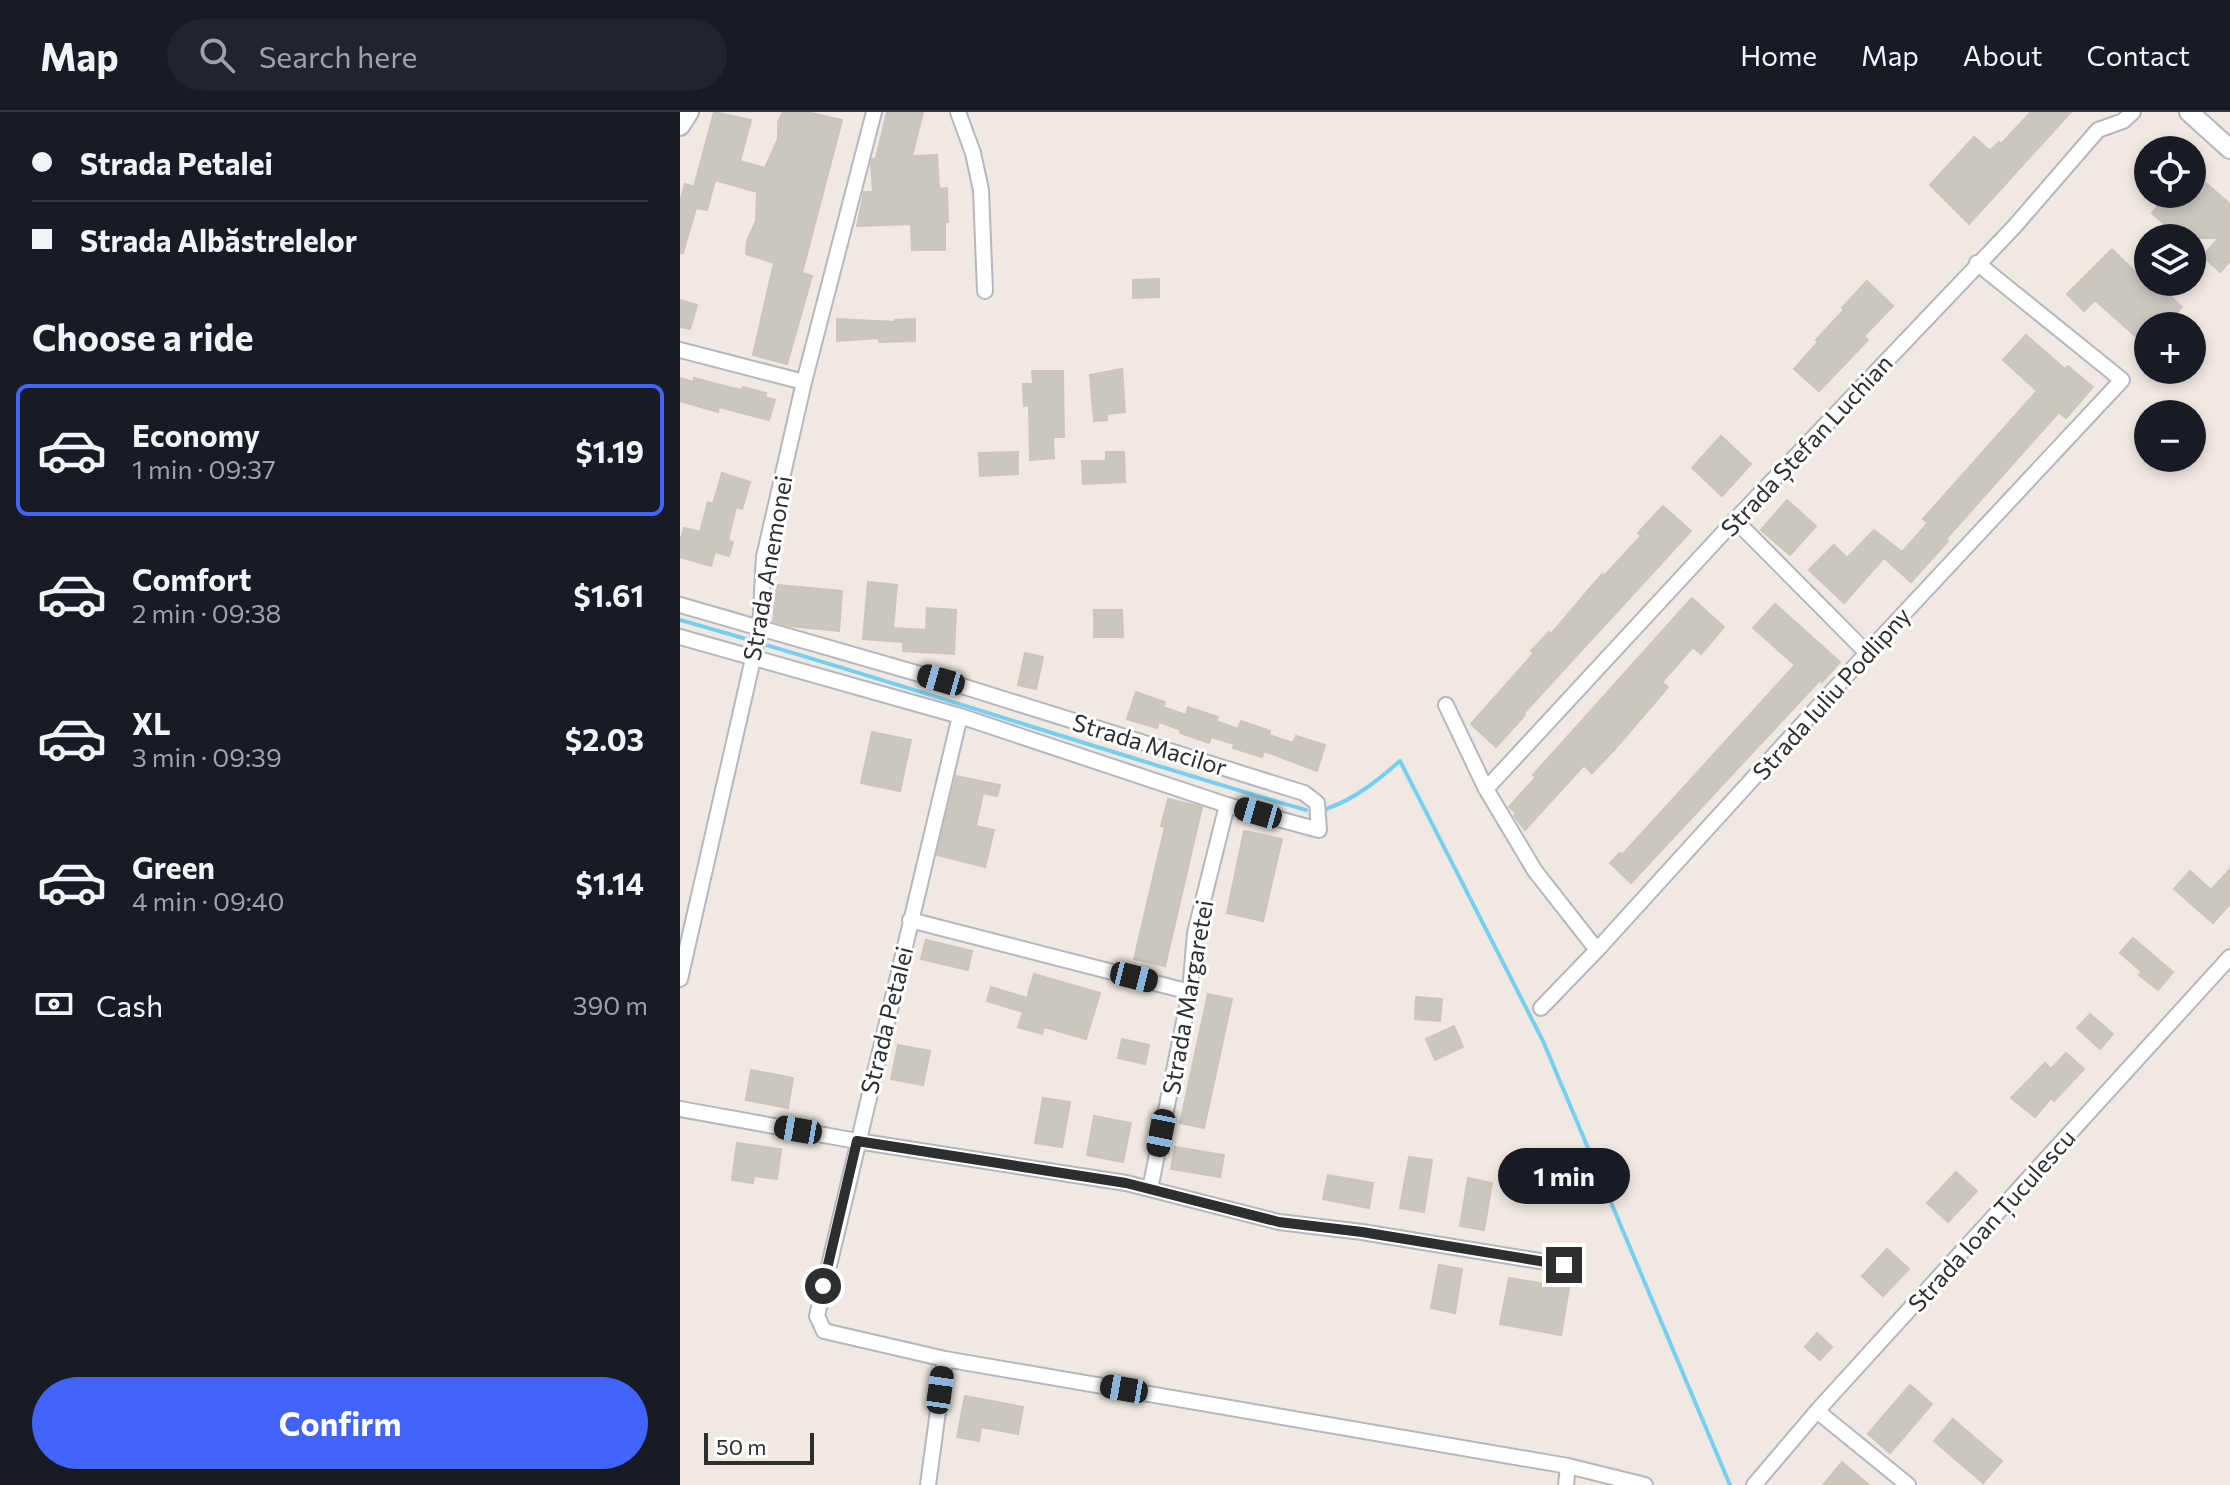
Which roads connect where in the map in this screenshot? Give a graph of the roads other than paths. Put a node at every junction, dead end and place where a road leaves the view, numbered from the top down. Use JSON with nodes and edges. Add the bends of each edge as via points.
{"nodes":[{"id":1,"x":689,"y":112,"type":"edge"},
{"id":2,"x":874,"y":112,"type":"edge"},
{"id":3,"x":958,"y":112,"type":"edge"},
{"id":4,"x":2133,"y":112,"type":"edge"},
{"id":5,"x":2189,"y":112,"type":"edge"},
{"id":6,"x":680,"y":126,"type":"edge"},
{"id":7,"x":2230,"y":149,"type":"edge"},
{"id":8,"x":1977,"y":263,"type":"junction"},
{"id":9,"x":985,"y":291,"type":"dead end"},
{"id":10,"x":680,"y":350,"type":"edge"},
{"id":11,"x":804,"y":382,"type":"junction"},
{"id":12,"x":1735,"y":520,"type":"junction"},
{"id":13,"x":680,"y":605,"type":"edge"},
{"id":14,"x":760,"y":630,"type":"junction"},
{"id":15,"x":680,"y":637,"type":"edge"},
{"id":16,"x":1867,"y":653,"type":"junction"},
{"id":17,"x":753,"y":654,"type":"junction"},
{"id":18,"x":1446,"y":705,"type":"dead end"},
{"id":19,"x":960,"y":716,"type":"junction"},
{"id":20,"x":1486,"y":789,"type":"junction"},
{"id":21,"x":1227,"y":805,"type":"junction"},
{"id":22,"x":910,"y":920,"type":"junction"},
{"id":23,"x":1597,"y":950,"type":"junction"},
{"id":24,"x":2230,"y":957,"type":"edge"},
{"id":25,"x":680,"y":979,"type":"edge"},
{"id":26,"x":1190,"y":992,"type":"junction"},
{"id":27,"x":1541,"y":1008,"type":"dead end"},
{"id":28,"x":680,"y":1109,"type":"edge"},
{"id":29,"x":857,"y":1141,"type":"junction"},
{"id":30,"x":1150,"y":1189,"type":"junction"},
{"id":31,"x":1564,"y":1265,"type":"dead end"},
{"id":32,"x":945,"y":1359,"type":"junction"},
{"id":33,"x":1817,"y":1411,"type":"junction"},
{"id":34,"x":1568,"y":1466,"type":"junction"},
{"id":35,"x":928,"y":1485,"type":"edge"},
{"id":36,"x":1566,"y":1485,"type":"edge"},
{"id":37,"x":1645,"y":1485,"type":"edge"},
{"id":38,"x":1754,"y":1485,"type":"edge"},
{"id":39,"x":1908,"y":1485,"type":"edge"}],
"edges":[{"from":1,"to":6,"type":"street"},
{"from":2,"to":11,"type":"street","name":"Strada Anemonei"},
{"from":3,"to":9,"type":"street","via":[[981,190]]},
{"from":4,"to":8,"type":"street","name":"Strada Ștefan Luchian","via":[[2098,130]]},
{"from":5,"to":7,"type":"street"},
{"from":8,"to":12,"type":"street","name":"Strada Ștefan Luchian"},
{"from":8,"to":16,"type":"street","name":"Strada Iuliu Podlipny","via":[[2122,380]]},
{"from":10,"to":11,"type":"street"},
{"from":11,"to":14,"type":"street","name":"Strada Anemonei","via":[[764,557]]},
{"from":12,"to":16,"type":"street"},
{"from":12,"to":20,"type":"street","name":"Strada Ștefan Luchian"},
{"from":13,"to":14,"type":"street","name":"Strada Macilor"},
{"from":14,"to":17,"type":"street","name":"Strada Anemonei"},
{"from":14,"to":21,"type":"street","name":"Strada Macilor","via":[[965,687],[1304,793],[1317,803],[1319,830]]},
{"from":15,"to":17,"type":"street","name":"Strada Macilor"},
{"from":16,"to":23,"type":"street","name":"Strada Iuliu Podlipny"},
{"from":17,"to":19,"type":"street","name":"Strada Macilor"},
{"from":17,"to":25,"type":"street","name":"Strada Anemonei"},
{"from":18,"to":20,"type":"street"},
{"from":19,"to":21,"type":"street","name":"Strada Macilor"},
{"from":19,"to":22,"type":"street","name":"Strada Petalei"},
{"from":20,"to":23,"type":"street","via":[[1535,871]]},
{"from":21,"to":26,"type":"street","name":"Strada Margaretei","via":[[1195,933]]},
{"from":22,"to":26,"type":"street"},
{"from":22,"to":29,"type":"street","name":"Strada Petalei"},
{"from":23,"to":27,"type":"street","name":"Strada Iuliu Podlipny"},
{"from":24,"to":33,"type":"street","name":"Strada Ioan Țuculescu"},
{"from":26,"to":30,"type":"street","name":"Strada Margaretei"},
{"from":28,"to":29,"type":"street"},
{"from":29,"to":30,"type":"street"},
{"from":29,"to":32,"type":"street","name":"Strada Petalei","via":[[819,1324],[841,1337]]},
{"from":30,"to":31,"type":"street","via":[[1279,1222]]},
{"from":32,"to":34,"type":"street"},
{"from":32,"to":35,"type":"street"},
{"from":33,"to":38,"type":"street","name":"Strada Ioan Țuculescu"},
{"from":33,"to":39,"type":"street"},
{"from":34,"to":36,"type":"street"},
{"from":34,"to":37,"type":"street"}]}
